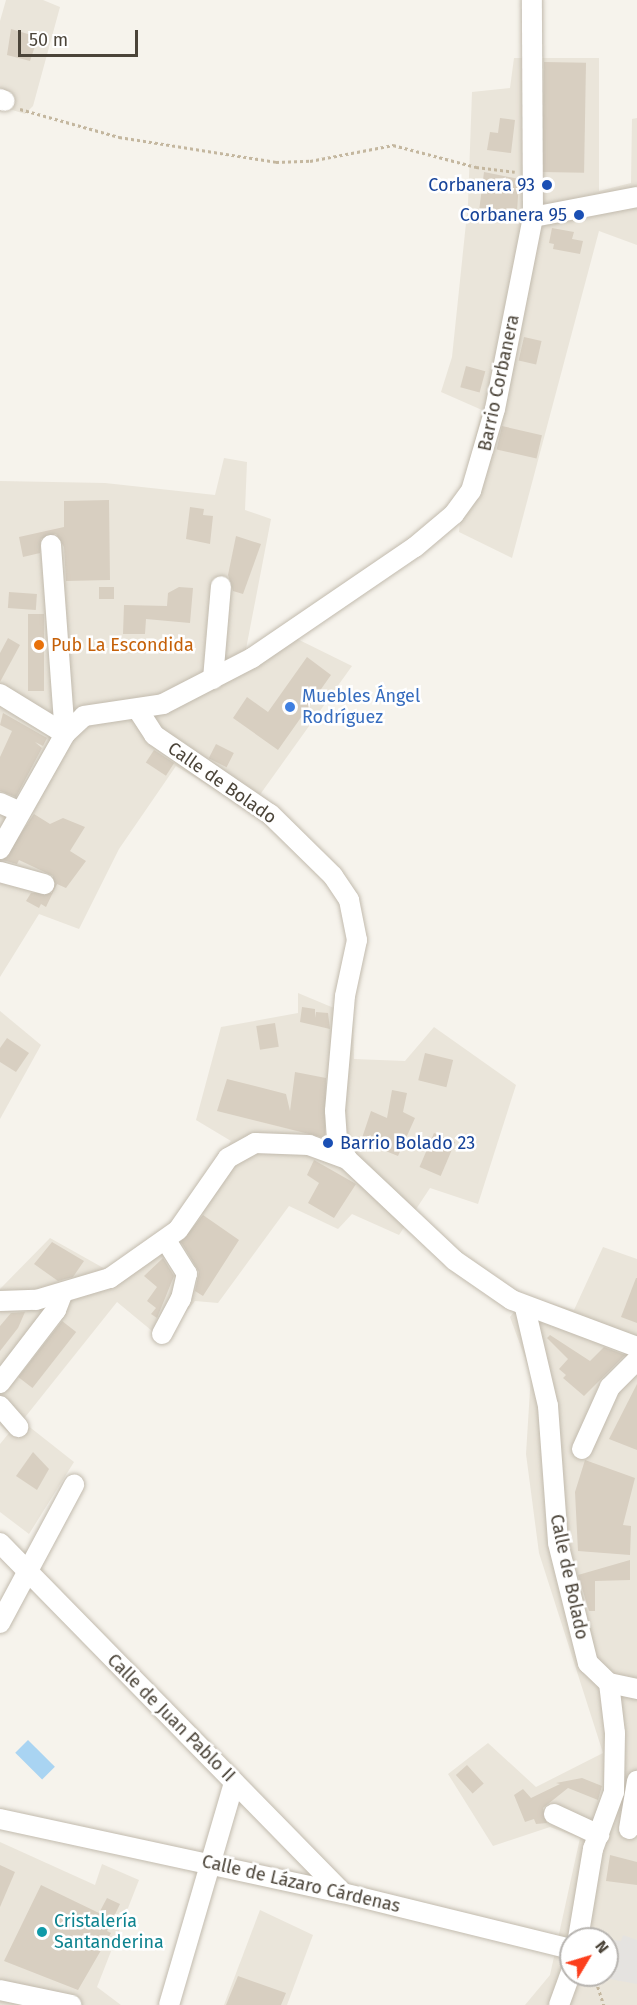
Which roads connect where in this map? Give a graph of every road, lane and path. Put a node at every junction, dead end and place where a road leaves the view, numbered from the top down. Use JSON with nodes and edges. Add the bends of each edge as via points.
{"nodes":[{"id":1,"x":532,"y":0,"type":"edge"},
{"id":2,"x":2,"y":100,"type":"edge"},
{"id":3,"x":531,"y":174,"type":"junction"},
{"id":4,"x":637,"y":197,"type":"edge"},
{"id":5,"x":533,"y":217,"type":"junction"},
{"id":6,"x":51,"y":545,"type":"dead end"},
{"id":7,"x":221,"y":586,"type":"dead end"},
{"id":8,"x":213,"y":679,"type":"junction"},
{"id":9,"x":0,"y":694,"type":"edge"},
{"id":10,"x":138,"y":710,"type":"junction"},
{"id":11,"x":65,"y":734,"type":"junction"},
{"id":12,"x":0,"y":803,"type":"edge"},
{"id":13,"x":20,"y":812,"type":"junction"},
{"id":14,"x":0,"y":849,"type":"edge"},
{"id":15,"x":0,"y":872,"type":"edge"},
{"id":16,"x":44,"y":884,"type":"dead end"},
{"id":17,"x":347,"y":1159,"type":"junction"},
{"id":18,"x":166,"y":1240,"type":"junction"},
{"id":19,"x":62,"y":1294,"type":"junction"},
{"id":20,"x":0,"y":1301,"type":"edge"},
{"id":21,"x":525,"y":1308,"type":"junction"},
{"id":22,"x":162,"y":1334,"type":"dead end"},
{"id":23,"x":637,"y":1347,"type":"edge"},
{"id":24,"x":637,"y":1360,"type":"edge"},
{"id":25,"x":0,"y":1383,"type":"edge"},
{"id":26,"x":0,"y":1406,"type":"edge"},
{"id":27,"x":18,"y":1427,"type":"dead end"},
{"id":28,"x":582,"y":1449,"type":"dead end"},
{"id":29,"x":74,"y":1485,"type":"dead end"},
{"id":30,"x":0,"y":1543,"type":"edge"},
{"id":31,"x":28,"y":1573,"type":"junction"},
{"id":32,"x":5,"y":1601,"type":"edge"},
{"id":33,"x":0,"y":1623,"type":"edge"},
{"id":34,"x":609,"y":1683,"type":"junction"},
{"id":35,"x":637,"y":1689,"type":"edge"},
{"id":36,"x":637,"y":1781,"type":"edge"},
{"id":37,"x":234,"y":1782,"type":"junction"},
{"id":38,"x":0,"y":1809,"type":"edge"},
{"id":39,"x":554,"y":1814,"type":"dead end"},
{"id":40,"x":0,"y":1819,"type":"edge"},
{"id":41,"x":30,"y":1823,"type":"junction"},
{"id":42,"x":601,"y":1830,"type":"junction"},
{"id":43,"x":633,"y":1830,"type":"edge"},
{"id":44,"x":209,"y":1863,"type":"junction"},
{"id":45,"x":343,"y":1893,"type":"junction"},
{"id":46,"x":581,"y":1927,"type":"edge"},
{"id":47,"x":559,"y":1946,"type":"edge"},
{"id":48,"x":566,"y":1987,"type":"edge"},
{"id":49,"x":598,"y":1987,"type":"edge"},
{"id":50,"x":0,"y":1990,"type":"edge"},
{"id":51,"x":71,"y":2005,"type":"edge"},
{"id":52,"x":169,"y":2005,"type":"edge"},
{"id":53,"x":560,"y":2005,"type":"edge"},
{"id":54,"x":604,"y":2005,"type":"edge"}],
"edges":[{"from":1,"to":3,"type":"street","name":"Barrio Corbanera"},
{"from":2,"to":3,"type":"path","via":[[47,119],[119,137],[276,162],[310,161],[393,145],[476,167]]},
{"from":3,"to":5,"type":"street","name":"Barrio Corbanera"},
{"from":4,"to":5,"type":"street"},
{"from":5,"to":8,"type":"street","name":"Barrio Corbanera","via":[[481,465],[463,503],[433,533],[306,624]]},
{"from":6,"to":11,"type":"street"},
{"from":7,"to":8,"type":"street"},
{"from":8,"to":10,"type":"street","name":"Barrio Corbanera","via":[[164,704]]},
{"from":9,"to":11,"type":"street"},
{"from":10,"to":11,"type":"street","name":"Barrio Corbanera","via":[[84,716]]},
{"from":10,"to":17,"type":"street","name":"Calle de Bolado","via":[[154,735],[270,814],[333,876],[349,900],[357,940],[345,996],[335,1111],[337,1139]]},
{"from":11,"to":13,"type":"street"},
{"from":12,"to":13,"type":"street"},
{"from":13,"to":14,"type":"street"},
{"from":15,"to":16,"type":"street"},
{"from":17,"to":18,"type":"street","name":"Calle de Bolado","via":[[271,1140],[248,1146],[228,1158],[191,1216]]},
{"from":17,"to":21,"type":"street","name":"Calle de Bolado","via":[[454,1260]]},
{"from":18,"to":19,"type":"street","name":"Calle de Bolado","via":[[110,1278]]},
{"from":18,"to":22,"type":"street","via":[[187,1274],[181,1299]]},
{"from":19,"to":20,"type":"street","name":"Calle de Bolado"},
{"from":19,"to":25,"type":"street","via":[[56,1310]]},
{"from":21,"to":23,"type":"street","name":"Calle de Bolado"},
{"from":21,"to":34,"type":"street","name":"Calle de Bolado","via":[[548,1406],[552,1493],[564,1572],[588,1663]]},
{"from":24,"to":28,"type":"street","via":[[610,1387]]},
{"from":26,"to":27,"type":"street"},
{"from":29,"to":31,"type":"street"},
{"from":30,"to":31,"type":"street","name":"Calle de Juan Pablo II"},
{"from":31,"to":32,"type":"street"},
{"from":31,"to":37,"type":"street","name":"Calle de Juan Pablo II"},
{"from":32,"to":33,"type":"street"},
{"from":34,"to":35,"type":"street"},
{"from":34,"to":42,"type":"street","via":[[616,1776],[612,1806]]},
{"from":36,"to":43,"type":"street"},
{"from":37,"to":44,"type":"street"},
{"from":37,"to":45,"type":"street","name":"Calle de Juan Pablo II"},
{"from":38,"to":41,"type":"street","name":"Calle de Lázaro Cárdenas"},
{"from":39,"to":42,"type":"street"},
{"from":40,"to":41,"type":"street","name":"Calle de Lázaro Cárdenas"},
{"from":41,"to":44,"type":"street","name":"Calle de Lázaro Cárdenas"},
{"from":42,"to":43,"type":"street"},
{"from":42,"to":46,"type":"street"},
{"from":44,"to":45,"type":"street","name":"Calle de Lázaro Cárdenas"},
{"from":44,"to":52,"type":"street"},
{"from":45,"to":47,"type":"street","name":"Calle de Lázaro Cárdenas"},
{"from":48,"to":53,"type":"street"},
{"from":49,"to":54,"type":"path"},
{"from":50,"to":51,"type":"street"}]}
